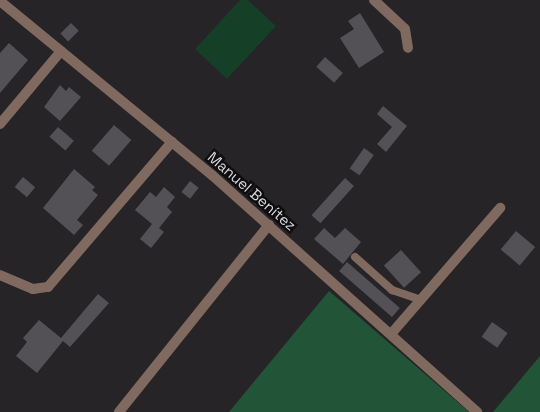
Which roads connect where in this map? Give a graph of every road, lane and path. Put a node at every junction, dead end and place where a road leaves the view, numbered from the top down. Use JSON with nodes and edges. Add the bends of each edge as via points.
{"nodes":[{"id":1,"x":374,"y":0,"type":"edge"},
{"id":2,"x":0,"y":1,"type":"edge"},
{"id":3,"x":408,"y":48,"type":"dead end"},
{"id":4,"x":62,"y":51,"type":"junction"},
{"id":5,"x":0,"y":124,"type":"edge"},
{"id":6,"x":172,"y":142,"type":"junction"},
{"id":7,"x":500,"y":208,"type":"dead end"},
{"id":8,"x":268,"y":225,"type":"junction"},
{"id":9,"x":355,"y":257,"type":"dead end"},
{"id":10,"x":0,"y":274,"type":"edge"},
{"id":11,"x":421,"y":300,"type":"junction"},
{"id":12,"x":391,"y":334,"type":"junction"},
{"id":13,"x":119,"y":412,"type":"edge"},
{"id":14,"x":477,"y":412,"type":"edge"}],
"edges":[{"from":1,"to":3,"type":"street","via":[[405,29]]},
{"from":2,"to":4,"type":"street","name":"Manuel Benítez"},
{"from":4,"to":5,"type":"street"},
{"from":4,"to":6,"type":"street","name":"Manuel Benítez"},
{"from":6,"to":8,"type":"street","name":"Manuel Benítez"},
{"from":6,"to":10,"type":"street","via":[[48,287],[33,289]]},
{"from":7,"to":11,"type":"street"},
{"from":8,"to":12,"type":"street","name":"Manuel Benítez"},
{"from":8,"to":13,"type":"street"},
{"from":9,"to":11,"type":"lane","via":[[392,290]]},
{"from":11,"to":12,"type":"street"},
{"from":12,"to":14,"type":"street","name":"Manuel Benítez"}]}
